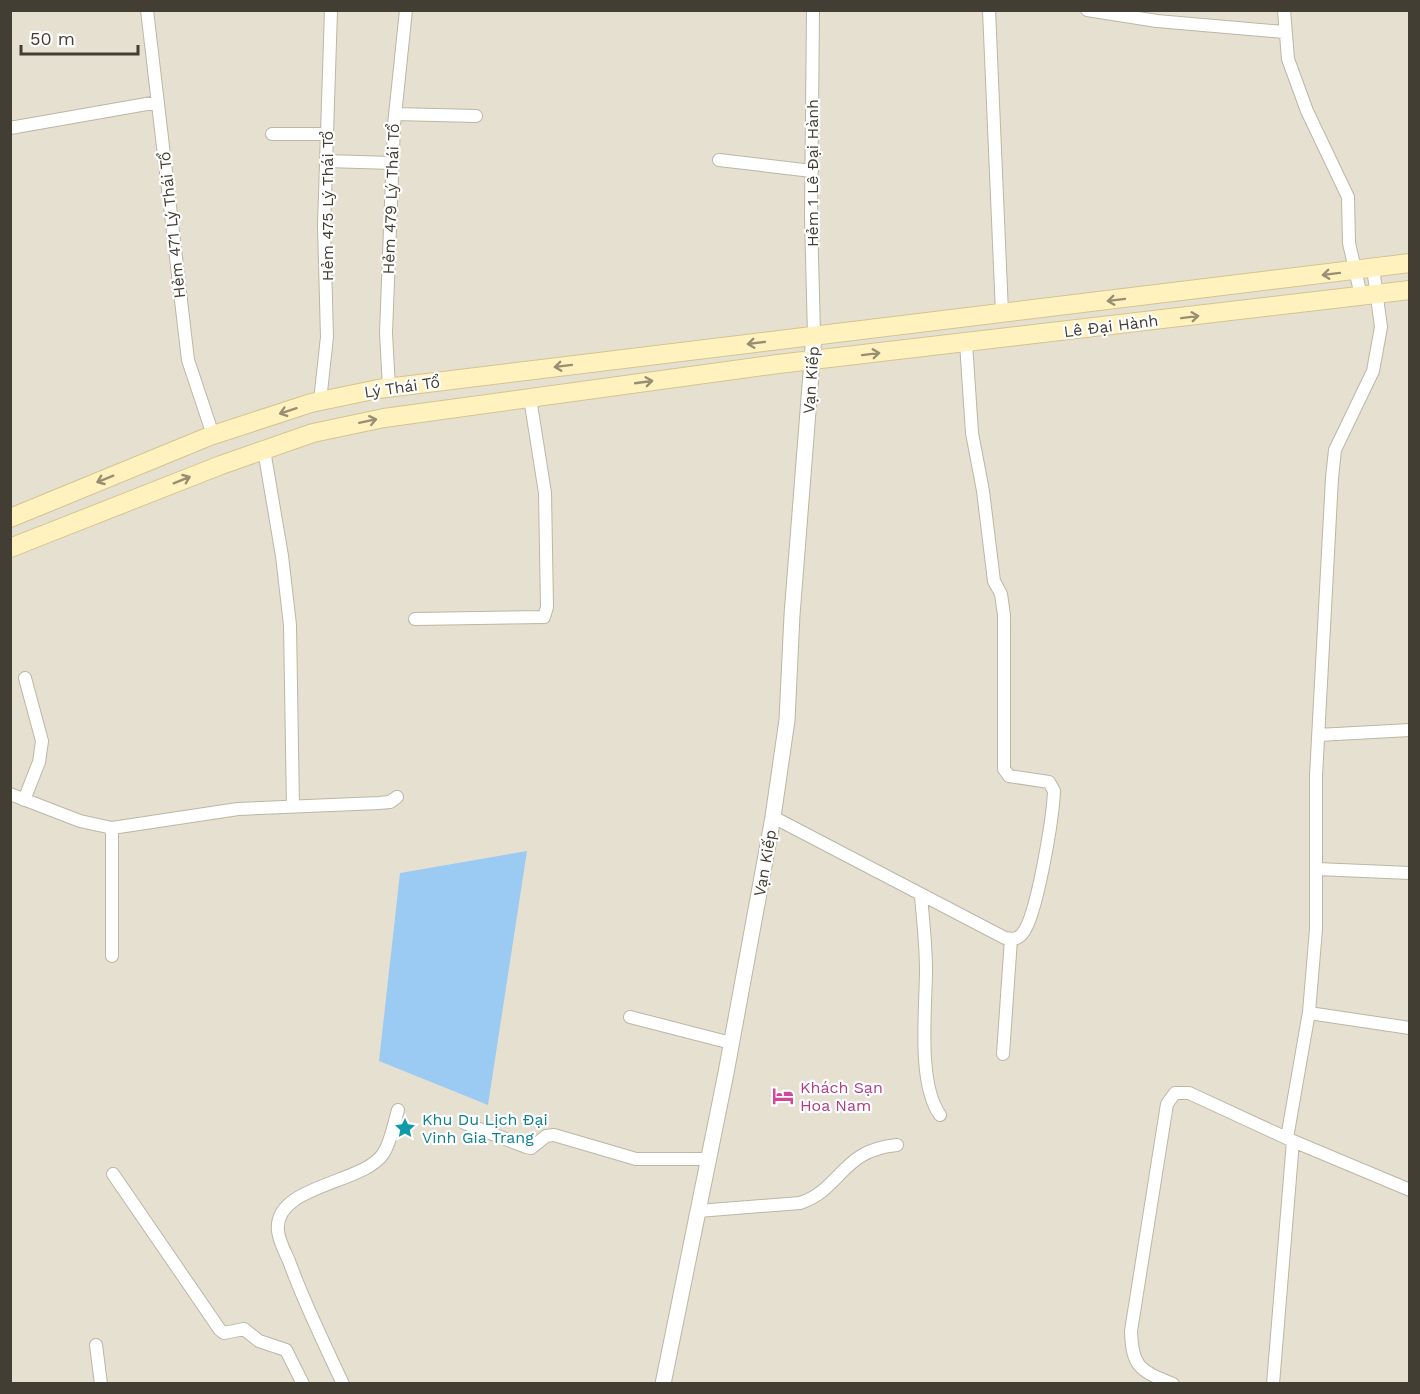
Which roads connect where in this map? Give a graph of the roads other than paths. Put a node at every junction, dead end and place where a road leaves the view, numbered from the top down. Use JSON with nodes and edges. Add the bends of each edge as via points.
{"nodes":[{"id":1,"x":147,"y":10,"type":"edge"},
{"id":2,"x":331,"y":10,"type":"edge"},
{"id":3,"x":406,"y":10,"type":"edge"},
{"id":4,"x":813,"y":10,"type":"edge"},
{"id":5,"x":989,"y":10,"type":"edge"},
{"id":6,"x":1087,"y":10,"type":"edge"},
{"id":7,"x":1284,"y":10,"type":"edge"},
{"id":8,"x":1284,"y":32,"type":"junction"},
{"id":9,"x":158,"y":102,"type":"junction"},
{"id":10,"x":395,"y":114,"type":"junction"},
{"id":11,"x":476,"y":116,"type":"dead end"},
{"id":12,"x":10,"y":128,"type":"edge"},
{"id":13,"x":272,"y":134,"type":"dead end"},
{"id":14,"x":327,"y":134,"type":"junction"},
{"id":15,"x":719,"y":160,"type":"dead end"},
{"id":16,"x":326,"y":161,"type":"junction"},
{"id":17,"x":393,"y":163,"type":"junction"},
{"id":18,"x":812,"y":171,"type":"junction"},
{"id":19,"x":1410,"y":264,"type":"edge"},
{"id":20,"x":1365,"y":269,"type":"junction"},
{"id":21,"x":1410,"y":290,"type":"edge"},
{"id":22,"x":1370,"y":295,"type":"junction"},
{"id":23,"x":1002,"y":313,"type":"junction"},
{"id":24,"x":814,"y":336,"type":"junction"},
{"id":25,"x":966,"y":343,"type":"junction"},
{"id":26,"x":813,"y":361,"type":"junction"},
{"id":27,"x":389,"y":388,"type":"junction"},
{"id":28,"x":530,"y":398,"type":"junction"},
{"id":29,"x":320,"y":401,"type":"junction"},
{"id":30,"x":213,"y":435,"type":"junction"},
{"id":31,"x":264,"y":450,"type":"junction"},
{"id":32,"x":10,"y":518,"type":"edge"},
{"id":33,"x":10,"y":548,"type":"edge"},
{"id":34,"x":415,"y":619,"type":"dead end"},
{"id":35,"x":25,"y":678,"type":"dead end"},
{"id":36,"x":1410,"y":730,"type":"edge"},
{"id":37,"x":1318,"y":735,"type":"junction"},
{"id":38,"x":10,"y":794,"type":"edge"},
{"id":39,"x":397,"y":797,"type":"dead end"},
{"id":40,"x":24,"y":800,"type":"junction"},
{"id":41,"x":293,"y":807,"type":"junction"},
{"id":42,"x":773,"y":817,"type":"junction"},
{"id":43,"x":112,"y":828,"type":"junction"},
{"id":44,"x":1317,"y":869,"type":"junction"},
{"id":45,"x":1410,"y":873,"type":"edge"},
{"id":46,"x":921,"y":896,"type":"junction"},
{"id":47,"x":1011,"y":939,"type":"junction"},
{"id":48,"x":112,"y":956,"type":"dead end"},
{"id":49,"x":1309,"y":1013,"type":"junction"},
{"id":50,"x":630,"y":1017,"type":"dead end"},
{"id":51,"x":1410,"y":1028,"type":"edge"},
{"id":52,"x":731,"y":1043,"type":"junction"},
{"id":53,"x":1003,"y":1054,"type":"dead end"},
{"id":54,"x":398,"y":1110,"type":"dead end"},
{"id":55,"x":940,"y":1115,"type":"dead end"},
{"id":56,"x":464,"y":1123,"type":"dead end"},
{"id":57,"x":1290,"y":1140,"type":"junction"},
{"id":58,"x":897,"y":1145,"type":"dead end"},
{"id":59,"x":708,"y":1159,"type":"junction"},
{"id":60,"x":113,"y":1174,"type":"dead end"},
{"id":61,"x":1410,"y":1190,"type":"edge"},
{"id":62,"x":698,"y":1211,"type":"junction"},
{"id":63,"x":96,"y":1344,"type":"dead end"},
{"id":64,"x":101,"y":1383,"type":"edge"},
{"id":65,"x":303,"y":1383,"type":"edge"},
{"id":66,"x":343,"y":1383,"type":"edge"},
{"id":67,"x":663,"y":1383,"type":"edge"},
{"id":68,"x":1173,"y":1383,"type":"edge"},
{"id":69,"x":1273,"y":1383,"type":"edge"}],
"edges":[{"from":1,"to":9,"type":"street","name":"Hẻm 471 Lý Thái Tổ"},
{"from":2,"to":14,"type":"street","name":"Hẻm 475 Lý Thái Tổ"},
{"from":3,"to":10,"type":"street","name":"Hẻm 479 Lý Thái Tổ"},
{"from":4,"to":18,"type":"street","name":"Hẻm 1 Lê Đại Hành"},
{"from":5,"to":23,"type":"street"},
{"from":6,"to":8,"type":"street","via":[[1157,21]]},
{"from":7,"to":8,"type":"street"},
{"from":8,"to":20,"type":"street","via":[[1288,59],[1306,111],[1348,198],[1349,243]]},
{"from":9,"to":12,"type":"street"},
{"from":9,"to":30,"type":"street","name":"Hẻm 471 Lý Thái Tổ","via":[[188,360]]},
{"from":10,"to":11,"type":"street"},
{"from":10,"to":17,"type":"street","name":"Hẻm 479 Lý Thái Tổ"},
{"from":13,"to":14,"type":"street"},
{"from":14,"to":16,"type":"street","name":"Hẻm 475 Lý Thái Tổ"},
{"from":15,"to":18,"type":"street"},
{"from":16,"to":17,"type":"street"},
{"from":16,"to":29,"type":"street","name":"Hẻm 475 Lý Thái Tổ","via":[[327,337]]},
{"from":17,"to":27,"type":"street","name":"Hẻm 479 Lý Thái Tổ","via":[[386,333]]},
{"from":18,"to":24,"type":"street","name":"Hẻm 1 Lê Đại Hành"},
{"from":19,"to":20,"type":"main road","name":"Lê Đại Hành"},
{"from":20,"to":22,"type":"street"},
{"from":20,"to":23,"type":"main road","name":"Lê Đại Hành","one_way":true},
{"from":21,"to":22,"type":"main road","name":"Lê Đại Hành"},
{"from":25,"to":22,"type":"main road","name":"Lê Đại Hành","one_way":true},
{"from":22,"to":37,"type":"street","via":[[1381,327],[1373,370],[1335,450]]},
{"from":23,"to":24,"type":"main road","name":"Lê Đại Hành"},
{"from":24,"to":26,"type":"street","name":"Vạn Kiếp"},
{"from":24,"to":27,"type":"main road","name":"Lý Thái Tổ","one_way":true},
{"from":26,"to":25,"type":"main road","name":"Lê Đại Hành","one_way":true},
{"from":25,"to":47,"type":"street","via":[[972,433],[994,581],[1001,594],[1004,615],[1004,769],[1009,776],[1049,782],[1054,791],[1035,904],[1022,934]]},
{"from":28,"to":26,"type":"main road","name":"Lý Thái Tổ","one_way":true},
{"from":26,"to":42,"type":"street","name":"Vạn Kiếp","via":[[787,720]]},
{"from":27,"to":29,"type":"main road","name":"Lý Thái Tổ"},
{"from":31,"to":28,"type":"main road","name":"Lý Thái Tổ","one_way":true,"via":[[313,433],[384,418]]},
{"from":28,"to":34,"type":"street","via":[[546,510],[544,617]]},
{"from":29,"to":30,"type":"main road","name":"Lý Thái Tổ","one_way":true},
{"from":30,"to":32,"type":"main road","name":"Lý Thái Tổ","one_way":true},
{"from":33,"to":31,"type":"main road","name":"Lý Thái Tổ","one_way":true},
{"from":31,"to":41,"type":"street","via":[[289,615]]},
{"from":35,"to":40,"type":"street","via":[[42,741],[39,762]]},
{"from":36,"to":37,"type":"street"},
{"from":37,"to":44,"type":"street"},
{"from":38,"to":40,"type":"street"},
{"from":39,"to":41,"type":"street","via":[[390,802]]},
{"from":40,"to":43,"type":"street","via":[[86,823]]},
{"from":41,"to":43,"type":"street","via":[[238,809]]},
{"from":42,"to":46,"type":"street"},
{"from":42,"to":52,"type":"street","name":"Vạn Kiếp"},
{"from":43,"to":48,"type":"street"},
{"from":44,"to":45,"type":"street"},
{"from":44,"to":49,"type":"street"},
{"from":46,"to":47,"type":"street","via":[[981,928]]},
{"from":46,"to":55,"type":"street","via":[[926,960],[925,1052],[931,1094]]},
{"from":47,"to":53,"type":"street"},
{"from":49,"to":51,"type":"street"},
{"from":49,"to":57,"type":"street"},
{"from":50,"to":52,"type":"street"},
{"from":52,"to":59,"type":"street","name":"Vạn Kiếp"},
{"from":54,"to":66,"type":"street","via":[[383,1154],[362,1172],[300,1197],[283,1211],[278,1230],[297,1285]]},
{"from":56,"to":59,"type":"street","via":[[531,1148],[546,1136],[554,1135],[636,1159]]},
{"from":57,"to":61,"type":"street"},
{"from":57,"to":68,"type":"street","via":[[1189,1093],[1175,1093],[1167,1104],[1131,1331],[1133,1356],[1139,1366],[1144,1372]]},
{"from":57,"to":69,"type":"street"},
{"from":58,"to":62,"type":"street","via":[[860,1155],[808,1201]]},
{"from":59,"to":62,"type":"street","name":"Vạn Kiếp"},
{"from":60,"to":65,"type":"street","via":[[220,1330],[224,1333],[244,1329],[259,1341],[286,1350]]},
{"from":62,"to":67,"type":"street","name":"Vạn Kiếp"},
{"from":63,"to":64,"type":"street"}]}
